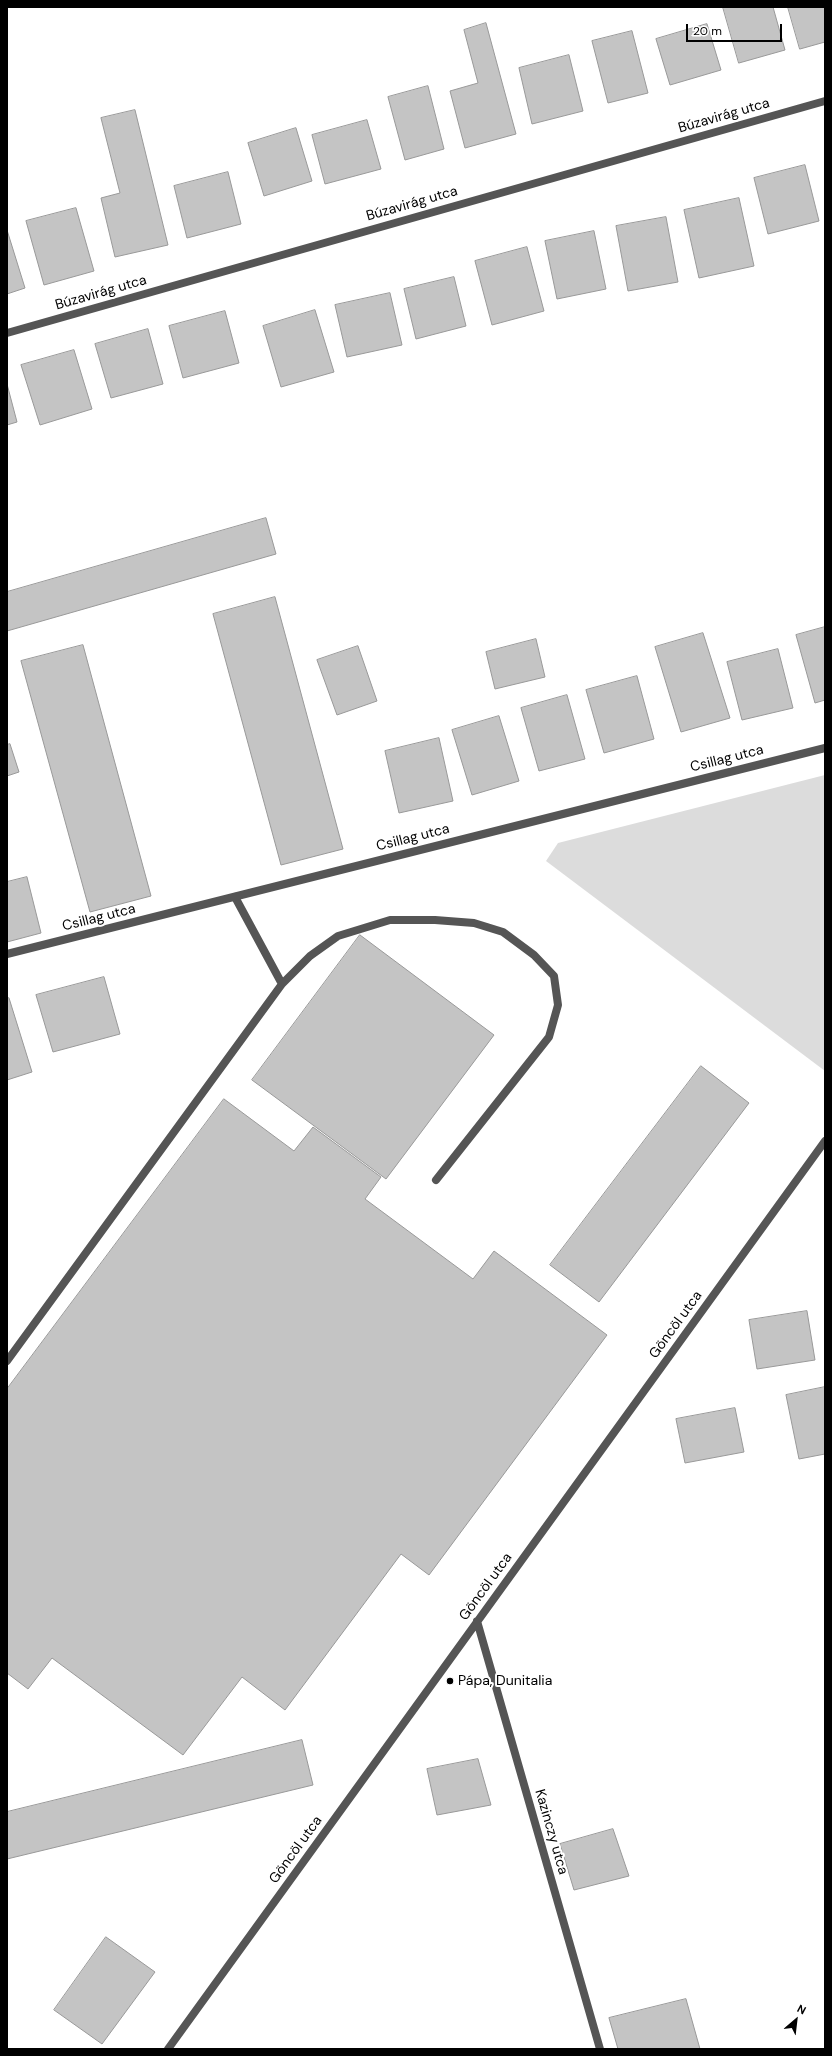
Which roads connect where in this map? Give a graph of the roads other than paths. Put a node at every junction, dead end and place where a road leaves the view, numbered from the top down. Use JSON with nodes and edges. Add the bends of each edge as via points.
{"nodes":[{"id":1,"x":825,"y":101,"type":"edge"},
{"id":2,"x":7,"y":333,"type":"edge"},
{"id":3,"x":825,"y":748,"type":"edge"},
{"id":4,"x":234,"y":897,"type":"junction"},
{"id":5,"x":7,"y":954,"type":"edge"},
{"id":6,"x":282,"y":984,"type":"junction"},
{"id":7,"x":825,"y":1141,"type":"edge"},
{"id":8,"x":436,"y":1180,"type":"dead end"},
{"id":9,"x":7,"y":1361,"type":"edge"},
{"id":10,"x":477,"y":1621,"type":"junction"},
{"id":11,"x":168,"y":2049,"type":"edge"},
{"id":12,"x":600,"y":2049,"type":"edge"}],
"edges":[{"from":1,"to":2,"type":"street","name":"Búzavirág utca"},
{"from":3,"to":4,"type":"street","name":"Csillag utca"},
{"from":4,"to":5,"type":"street","name":"Csillag utca"},
{"from":4,"to":6,"type":"street"},
{"from":6,"to":8,"type":"street","via":[[310,956],[338,936],[390,920],[474,923],[502,932],[534,955],[554,976],[558,1005],[550,1037]]},
{"from":6,"to":9,"type":"street"},
{"from":7,"to":10,"type":"street","name":"Göncöl utca"},
{"from":10,"to":11,"type":"street","name":"Göncöl utca"},
{"from":10,"to":12,"type":"street","name":"Kazinczy utca"}]}
